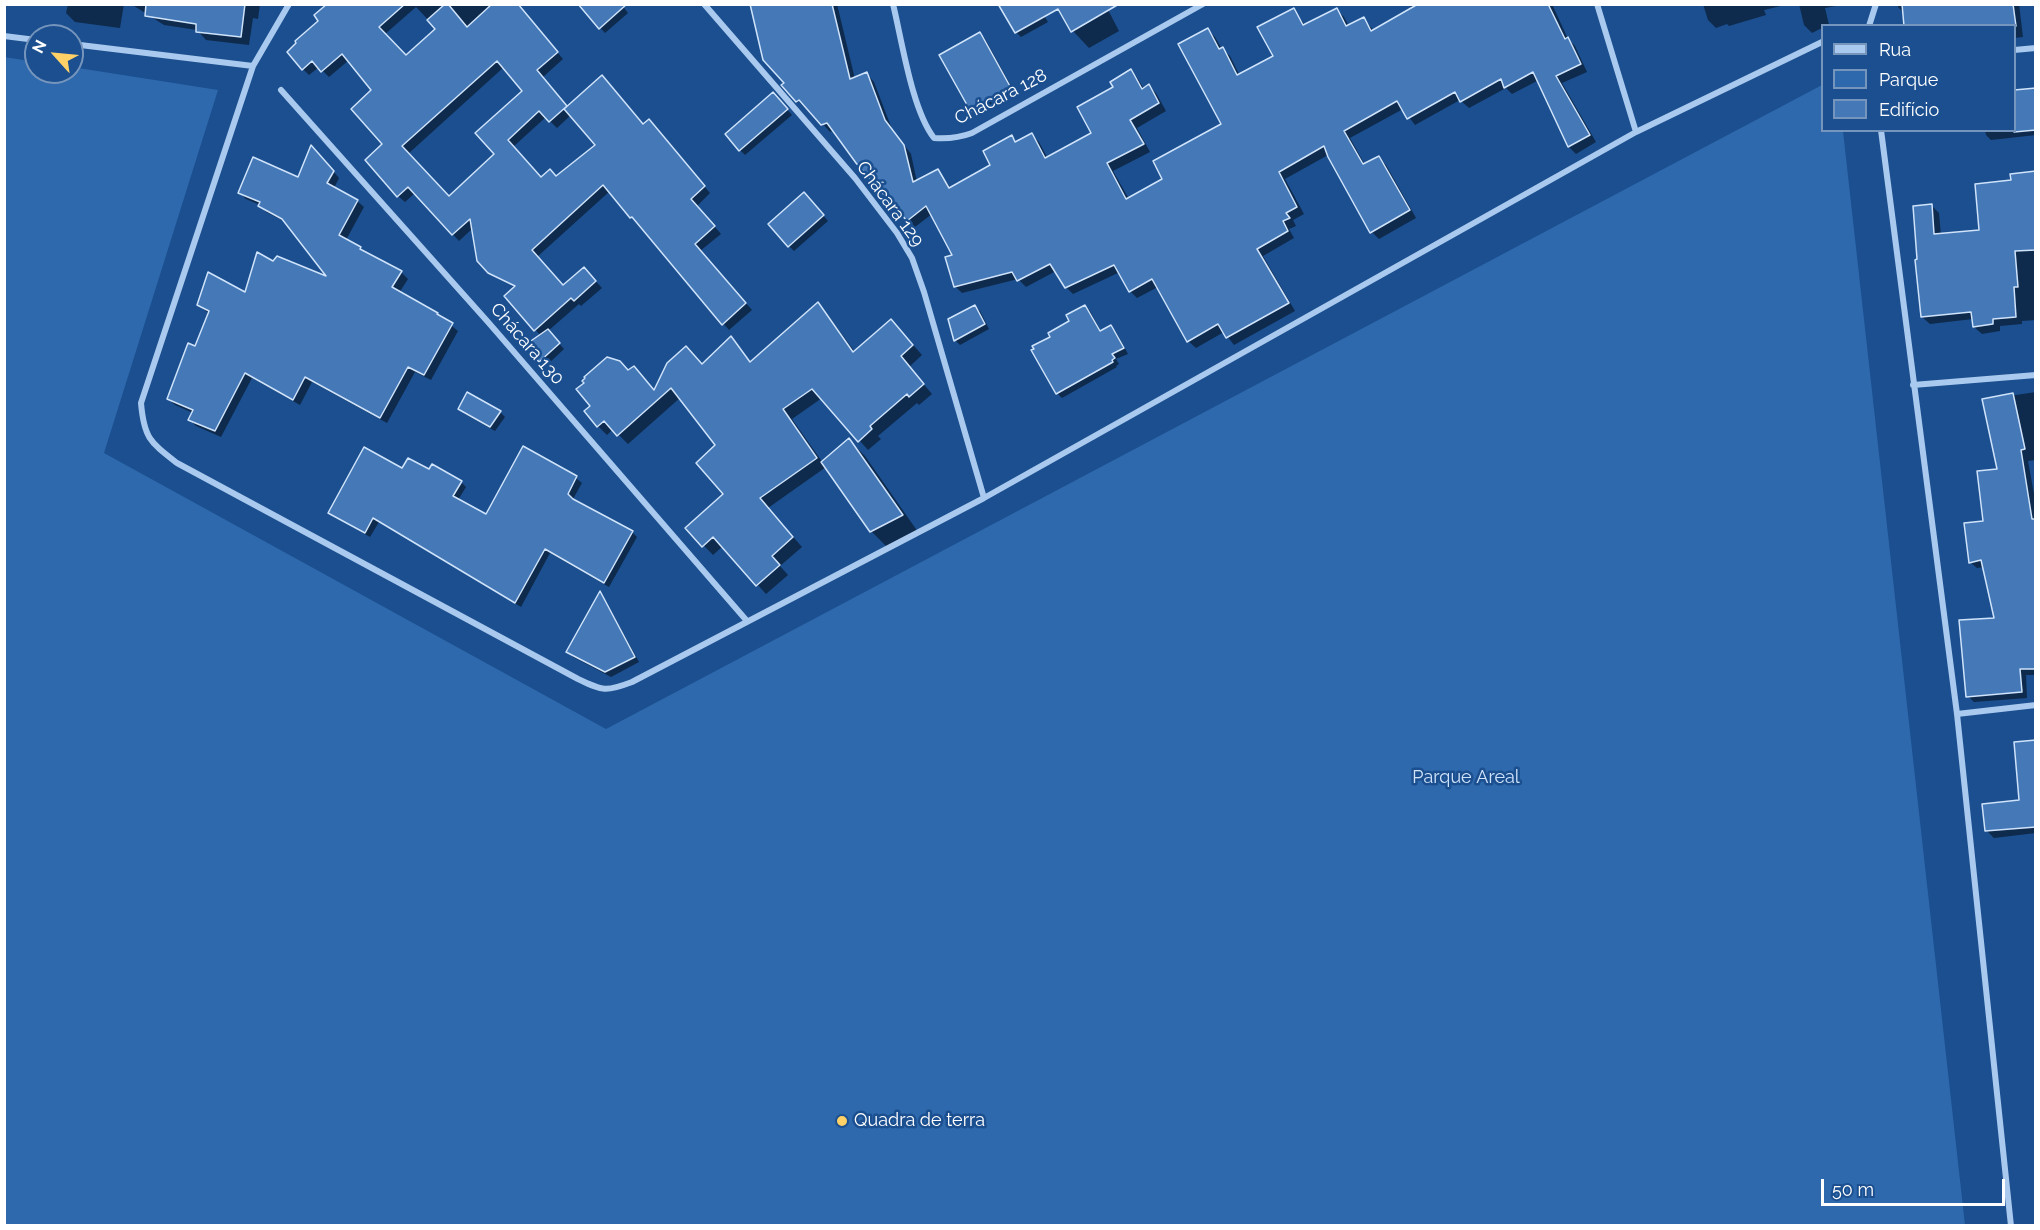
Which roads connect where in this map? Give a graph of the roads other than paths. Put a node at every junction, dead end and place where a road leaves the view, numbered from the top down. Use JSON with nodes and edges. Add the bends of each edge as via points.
{"nodes":[{"id":1,"x":289,"y":4,"type":"edge"},
{"id":2,"x":704,"y":4,"type":"edge"},
{"id":3,"x":893,"y":4,"type":"edge"},
{"id":4,"x":1203,"y":4,"type":"edge"},
{"id":5,"x":1597,"y":4,"type":"edge"},
{"id":6,"x":1876,"y":4,"type":"edge"},
{"id":7,"x":1870,"y":24,"type":"edge"},
{"id":8,"x":4,"y":36,"type":"edge"},
{"id":9,"x":24,"y":38,"type":"edge"},
{"id":10,"x":1821,"y":42,"type":"edge"},
{"id":11,"x":84,"y":45,"type":"edge"},
{"id":12,"x":2036,"y":48,"type":"edge"},
{"id":13,"x":2016,"y":50,"type":"edge"},
{"id":14,"x":253,"y":66,"type":"junction"},
{"id":15,"x":281,"y":90,"type":"dead end"},
{"id":16,"x":1636,"y":132,"type":"junction"},
{"id":17,"x":1881,"y":132,"type":"edge"},
{"id":18,"x":2036,"y":375,"type":"edge"},
{"id":19,"x":1913,"y":385,"type":"junction"},
{"id":20,"x":984,"y":498,"type":"junction"},
{"id":21,"x":747,"y":621,"type":"junction"},
{"id":22,"x":2036,"y":705,"type":"edge"},
{"id":23,"x":1957,"y":714,"type":"junction"},
{"id":24,"x":2011,"y":1226,"type":"edge"}],
"edges":[{"from":1,"to":14,"type":"street"},
{"from":2,"to":20,"type":"street","name":"Chácara 129","via":[[855,178],[912,258]]},
{"from":3,"to":4,"type":"street","name":"Chácara 128","via":[[922,119],[934,138],[946,139],[972,133]]},
{"from":5,"to":16,"type":"street"},
{"from":6,"to":7,"type":"street"},
{"from":8,"to":9,"type":"street"},
{"from":10,"to":16,"type":"street"},
{"from":11,"to":14,"type":"street"},
{"from":12,"to":13,"type":"street"},
{"from":14,"to":21,"type":"street","via":[[141,403],[143,426],[153,445],[177,463],[599,689],[613,690],[632,682]]},
{"from":15,"to":21,"type":"street","name":"Chácara 130"},
{"from":16,"to":20,"type":"street"},
{"from":17,"to":19,"type":"street"},
{"from":18,"to":19,"type":"street"},
{"from":19,"to":23,"type":"street"},
{"from":20,"to":21,"type":"street"},
{"from":22,"to":23,"type":"street"},
{"from":23,"to":24,"type":"street"}]}
